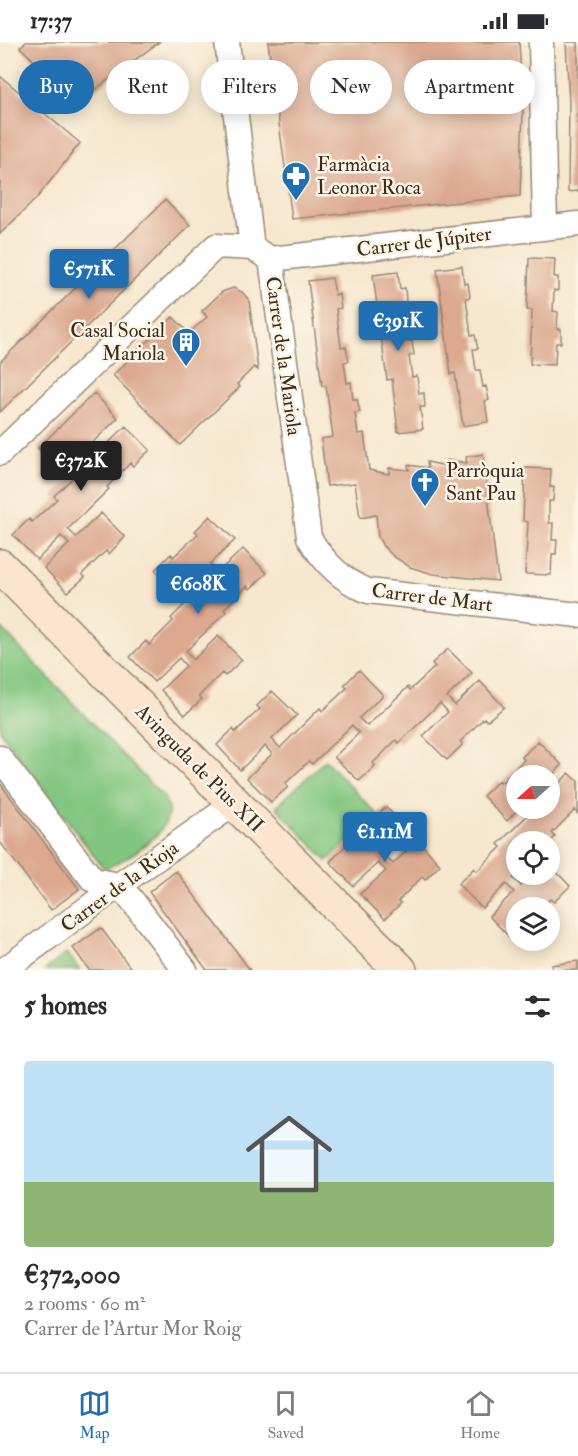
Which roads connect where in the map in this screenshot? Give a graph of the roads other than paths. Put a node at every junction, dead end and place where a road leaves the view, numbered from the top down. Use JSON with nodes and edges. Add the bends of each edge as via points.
{"nodes":[{"id":1,"x":227,"y":42,"type":"edge"},
{"id":2,"x":540,"y":42,"type":"edge"},
{"id":3,"x":578,"y":224,"type":"edge"},
{"id":4,"x":545,"y":226,"type":"junction"},
{"id":5,"x":261,"y":253,"type":"junction"},
{"id":6,"x":0,"y":453,"type":"edge"},
{"id":7,"x":309,"y":537,"type":"joint"},
{"id":8,"x":0,"y":566,"type":"edge"},
{"id":9,"x":578,"y":615,"type":"edge"},
{"id":10,"x":0,"y":758,"type":"edge"},
{"id":11,"x":235,"y":803,"type":"junction"},
{"id":12,"x":118,"y":885,"type":"junction"},
{"id":13,"x":4,"y":970,"type":"edge"},
{"id":14,"x":185,"y":970,"type":"edge"},
{"id":15,"x":400,"y":970,"type":"edge"}],
"edges":[{"from":1,"to":5,"type":"street","name":"Carrer de la Mariola"},
{"from":2,"to":4,"type":"street"},
{"from":3,"to":4,"type":"street","name":"Carrer de Júpiter"},
{"from":4,"to":5,"type":"street","name":"Carrer de Júpiter"},
{"from":5,"to":6,"type":"street","name":"Carrer de Júpiter","via":[[216,246]]},
{"from":5,"to":7,"type":"street","name":"Carrer de la Mariola"},
{"from":7,"to":9,"type":"street","name":"Carrer de Mart","via":[[335,572],[368,591]]},
{"from":8,"to":11,"type":"street","name":"Avinguda de Pius XII"},
{"from":10,"to":12,"type":"street","via":[[93,880]]},
{"from":11,"to":12,"type":"street","name":"Carrer de la Rioja"},
{"from":11,"to":15,"type":"street","name":"Avinguda de Pius XII"},
{"from":12,"to":13,"type":"street","name":"Carrer de la Rioja"},
{"from":12,"to":14,"type":"street"}]}
